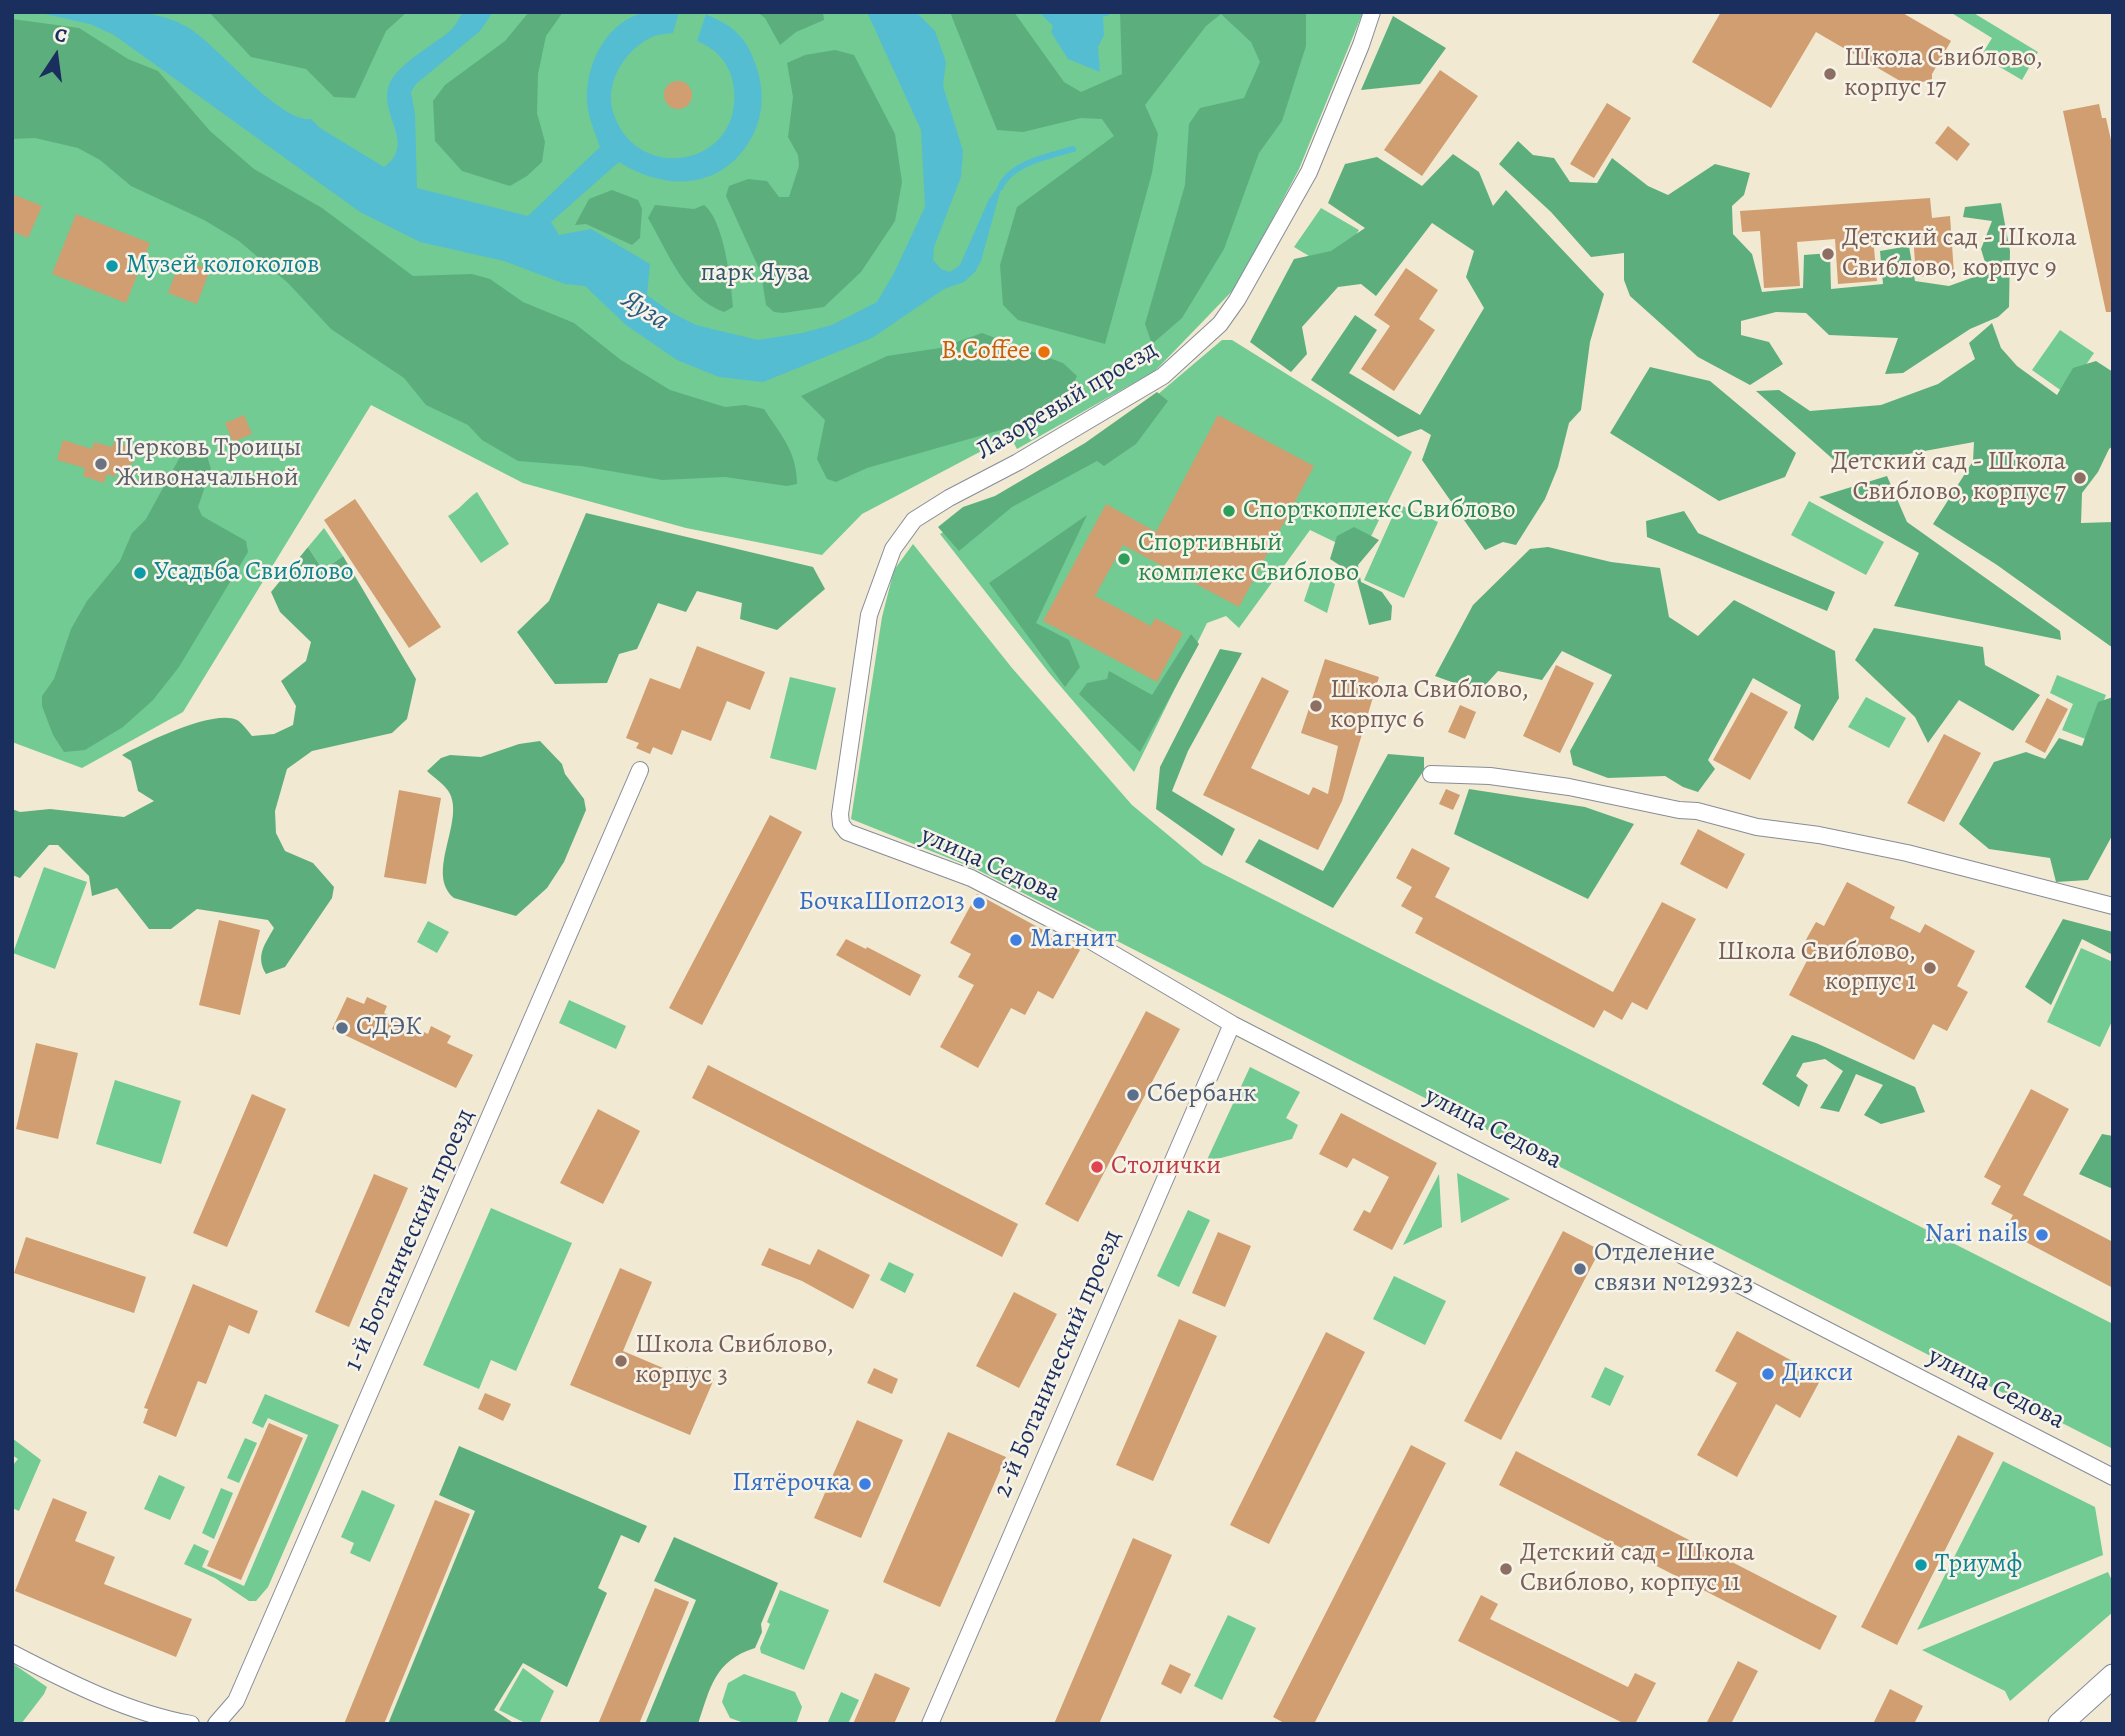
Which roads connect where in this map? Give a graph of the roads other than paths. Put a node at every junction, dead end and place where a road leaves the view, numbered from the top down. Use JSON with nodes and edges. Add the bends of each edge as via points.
{"nodes":[{"id":1,"x":1372,"y":12,"type":"edge"},
{"id":2,"x":640,"y":770,"type":"dead end"},
{"id":3,"x":1432,"y":774,"type":"dead end"},
{"id":4,"x":848,"y":832,"type":"joint"},
{"id":5,"x":2113,"y":906,"type":"edge"},
{"id":6,"x":1232,"y":1024,"type":"junction"},
{"id":7,"x":2113,"y":1478,"type":"edge"},
{"id":8,"x":12,"y":1653,"type":"edge"},
{"id":9,"x":2113,"y":1676,"type":"edge"},
{"id":10,"x":191,"y":1724,"type":"edge"},
{"id":11,"x":216,"y":1724,"type":"edge"},
{"id":12,"x":930,"y":1724,"type":"edge"},
{"id":13,"x":2060,"y":1724,"type":"edge"}],
"edges":[{"from":1,"to":4,"type":"street","name":"Лазоревый проезд","via":[[1309,172],[1220,324],[1163,376],[914,520],[893,549],[869,615],[840,814]]},
{"from":2,"to":11,"type":"street","name":"1-й Ботанический проезд","via":[[236,1701]]},
{"from":3,"to":5,"type":"street","via":[[1569,787],[1697,811],[1757,827],[1907,853]]},
{"from":4,"to":6,"type":"street","name":"улица Седова","via":[[971,878],[1081,935]]},
{"from":6,"to":7,"type":"street","name":"улица Седова"},
{"from":6,"to":12,"type":"street","name":"2-й Ботанический проезд"},
{"from":8,"to":10,"type":"street","via":[[163,1719]]},
{"from":9,"to":13,"type":"main road"}]}
